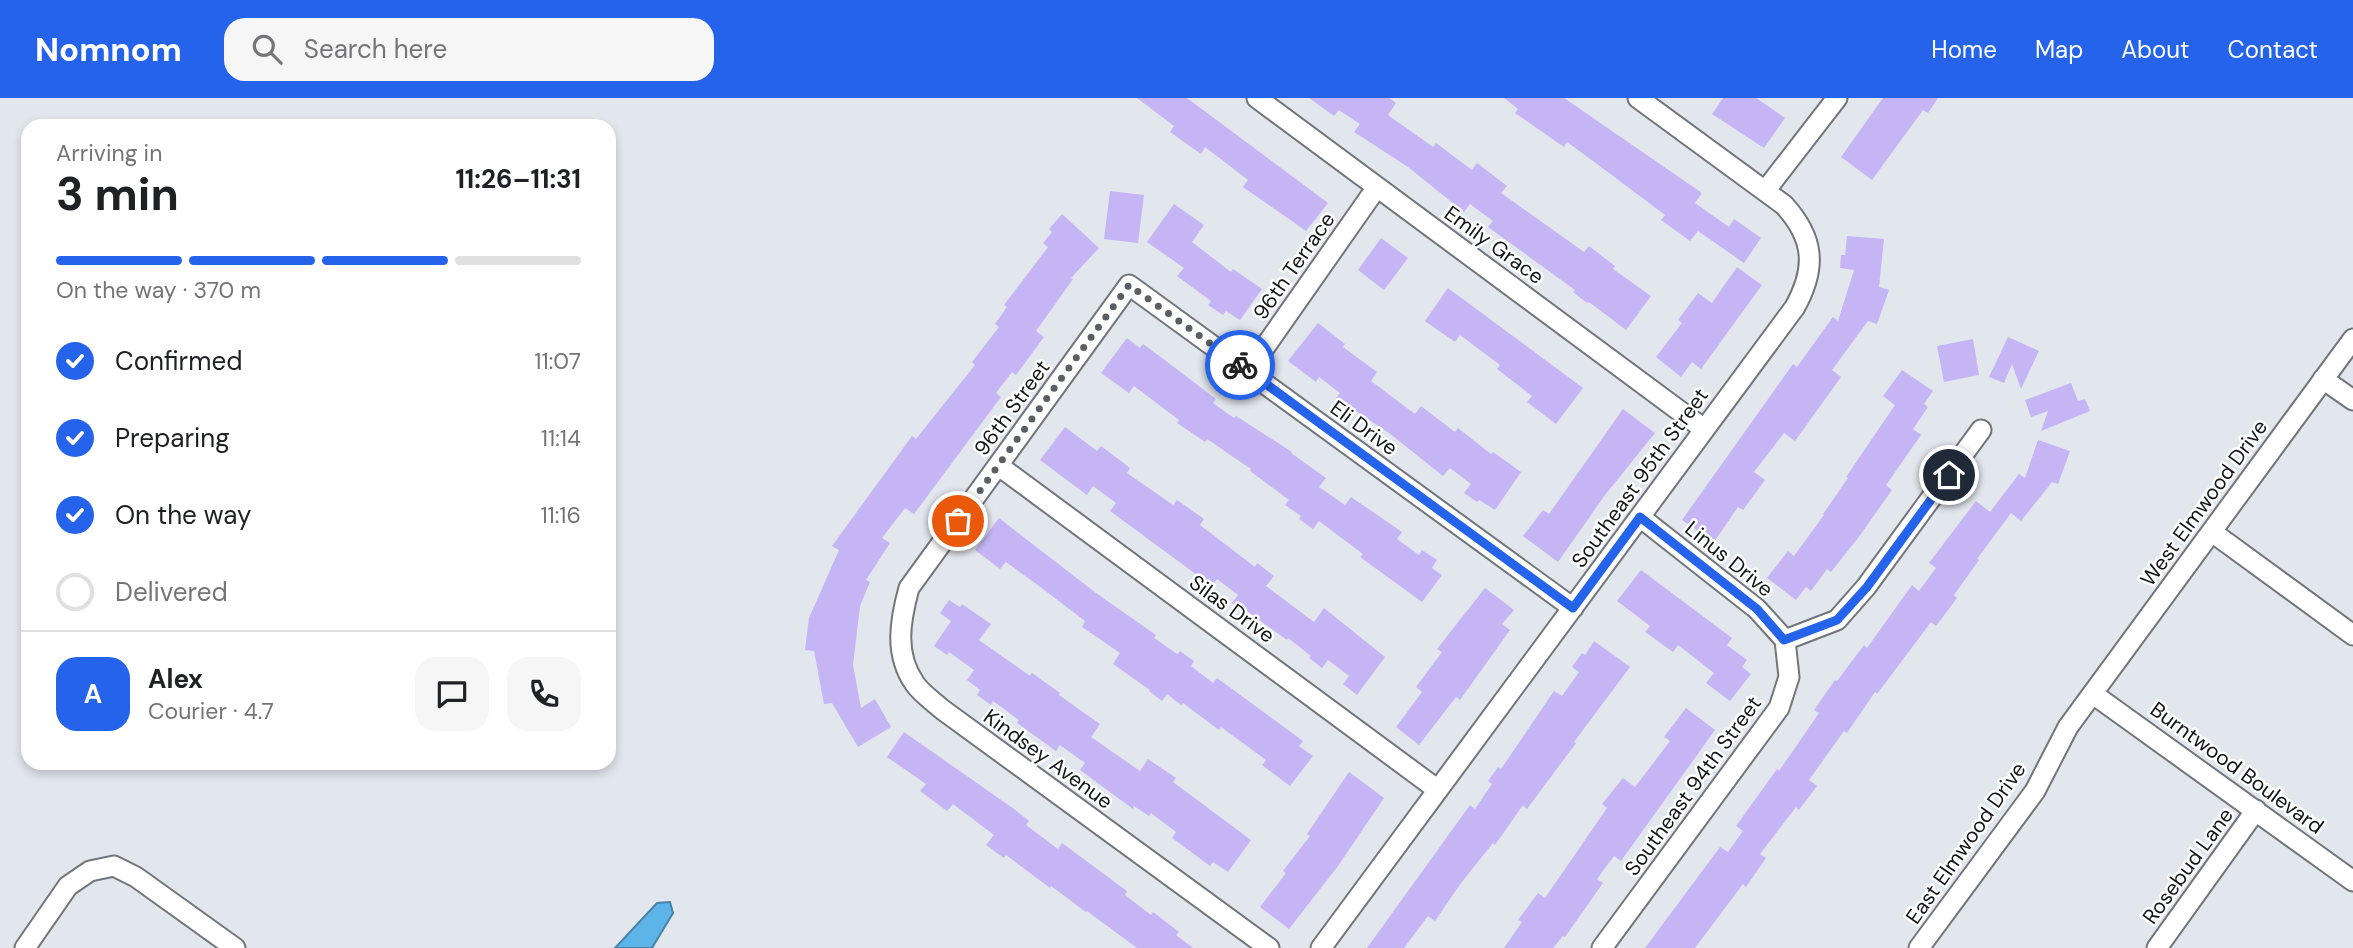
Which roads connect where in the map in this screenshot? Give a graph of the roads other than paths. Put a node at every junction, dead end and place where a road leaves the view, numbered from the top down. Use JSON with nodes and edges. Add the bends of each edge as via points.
{"nodes":[{"id":1,"x":1638,"y":98,"type":"edge"},
{"id":2,"x":1837,"y":98,"type":"edge"},
{"id":3,"x":1262,"y":99,"type":"edge"},
{"id":4,"x":1377,"y":187,"type":"junction"},
{"id":5,"x":1765,"y":191,"type":"junction"},
{"id":6,"x":1129,"y":285,"type":"joint"},
{"id":7,"x":2353,"y":339,"type":"edge"},
{"id":8,"x":1248,"y":371,"type":"junction"},
{"id":9,"x":2323,"y":379,"type":"junction"},
{"id":10,"x":2353,"y":400,"type":"edge"},
{"id":11,"x":1704,"y":429,"type":"junction"},
{"id":12,"x":1982,"y":430,"type":"dead end"},
{"id":13,"x":999,"y":466,"type":"junction"},
{"id":14,"x":1640,"y":517,"type":"junction"},
{"id":15,"x":2211,"y":532,"type":"junction"},
{"id":16,"x":930,"y":558,"type":"joint"},
{"id":17,"x":1573,"y":608,"type":"junction"},
{"id":18,"x":2353,"y":635,"type":"edge"},
{"id":19,"x":1784,"y":640,"type":"junction"},
{"id":20,"x":2093,"y":694,"type":"junction"},
{"id":21,"x":1438,"y":790,"type":"junction"},
{"id":22,"x":2256,"y":810,"type":"junction"},
{"id":23,"x":2353,"y":881,"type":"edge"},
{"id":24,"x":25,"y":948,"type":"edge"},
{"id":25,"x":235,"y":948,"type":"edge"},
{"id":26,"x":1269,"y":948,"type":"edge"},
{"id":27,"x":1321,"y":948,"type":"edge"},
{"id":28,"x":1602,"y":948,"type":"edge"},
{"id":29,"x":1919,"y":948,"type":"edge"},
{"id":30,"x":2157,"y":948,"type":"edge"}],
"edges":[{"from":1,"to":5,"type":"street","name":"Southeast 95th Street"},
{"from":2,"to":5,"type":"street"},
{"from":3,"to":4,"type":"street","name":"Emily Grace"},
{"from":4,"to":8,"type":"street","name":"96th Terrace"},
{"from":4,"to":11,"type":"street","name":"Emily Grace"},
{"from":5,"to":11,"type":"street","name":"Southeast 95th Street","via":[[1784,205],[1804,233],[1807,284]]},
{"from":6,"to":8,"type":"street","name":"Eli Drive"},
{"from":6,"to":13,"type":"street","name":"96th Street"},
{"from":7,"to":9,"type":"street","name":"West Elmwood Drive"},
{"from":8,"to":17,"type":"street","name":"Eli Drive"},
{"from":9,"to":10,"type":"street"},
{"from":9,"to":15,"type":"street","name":"West Elmwood Drive"},
{"from":11,"to":14,"type":"street","name":"Southeast 95th Street"},
{"from":12,"to":19,"type":"street","via":[[1867,587],[1837,620]]},
{"from":13,"to":16,"type":"street","name":"96th Street"},
{"from":13,"to":21,"type":"street","name":"Silas Drive"},
{"from":14,"to":17,"type":"street","name":"Southeast 95th Street"},
{"from":14,"to":19,"type":"street","name":"Linus Drive","via":[[1757,609]]},
{"from":15,"to":18,"type":"street"},
{"from":15,"to":20,"type":"street","name":"West Elmwood Drive"},
{"from":16,"to":26,"type":"street","name":"Kindsey Avenue","via":[[909,588],[900,621],[902,659],[915,684],[943,710]]},
{"from":17,"to":21,"type":"street","name":"Southeast 95th Street"},
{"from":19,"to":28,"type":"street","name":"Southeast 94th Street","via":[[1789,677],[1779,708]]},
{"from":20,"to":22,"type":"street","name":"Burntwood Boulevard"},
{"from":20,"to":29,"type":"street","name":"East Elmwood Drive","via":[[2062,737],[2035,791]]},
{"from":21,"to":27,"type":"street","name":"Southeast 95th Street"},
{"from":22,"to":23,"type":"street","name":"Burntwood Boulevard"},
{"from":22,"to":30,"type":"street","name":"Rosebud Lane"},
{"from":24,"to":25,"type":"street","via":[[68,887],[90,871],[114,866]]}]}
